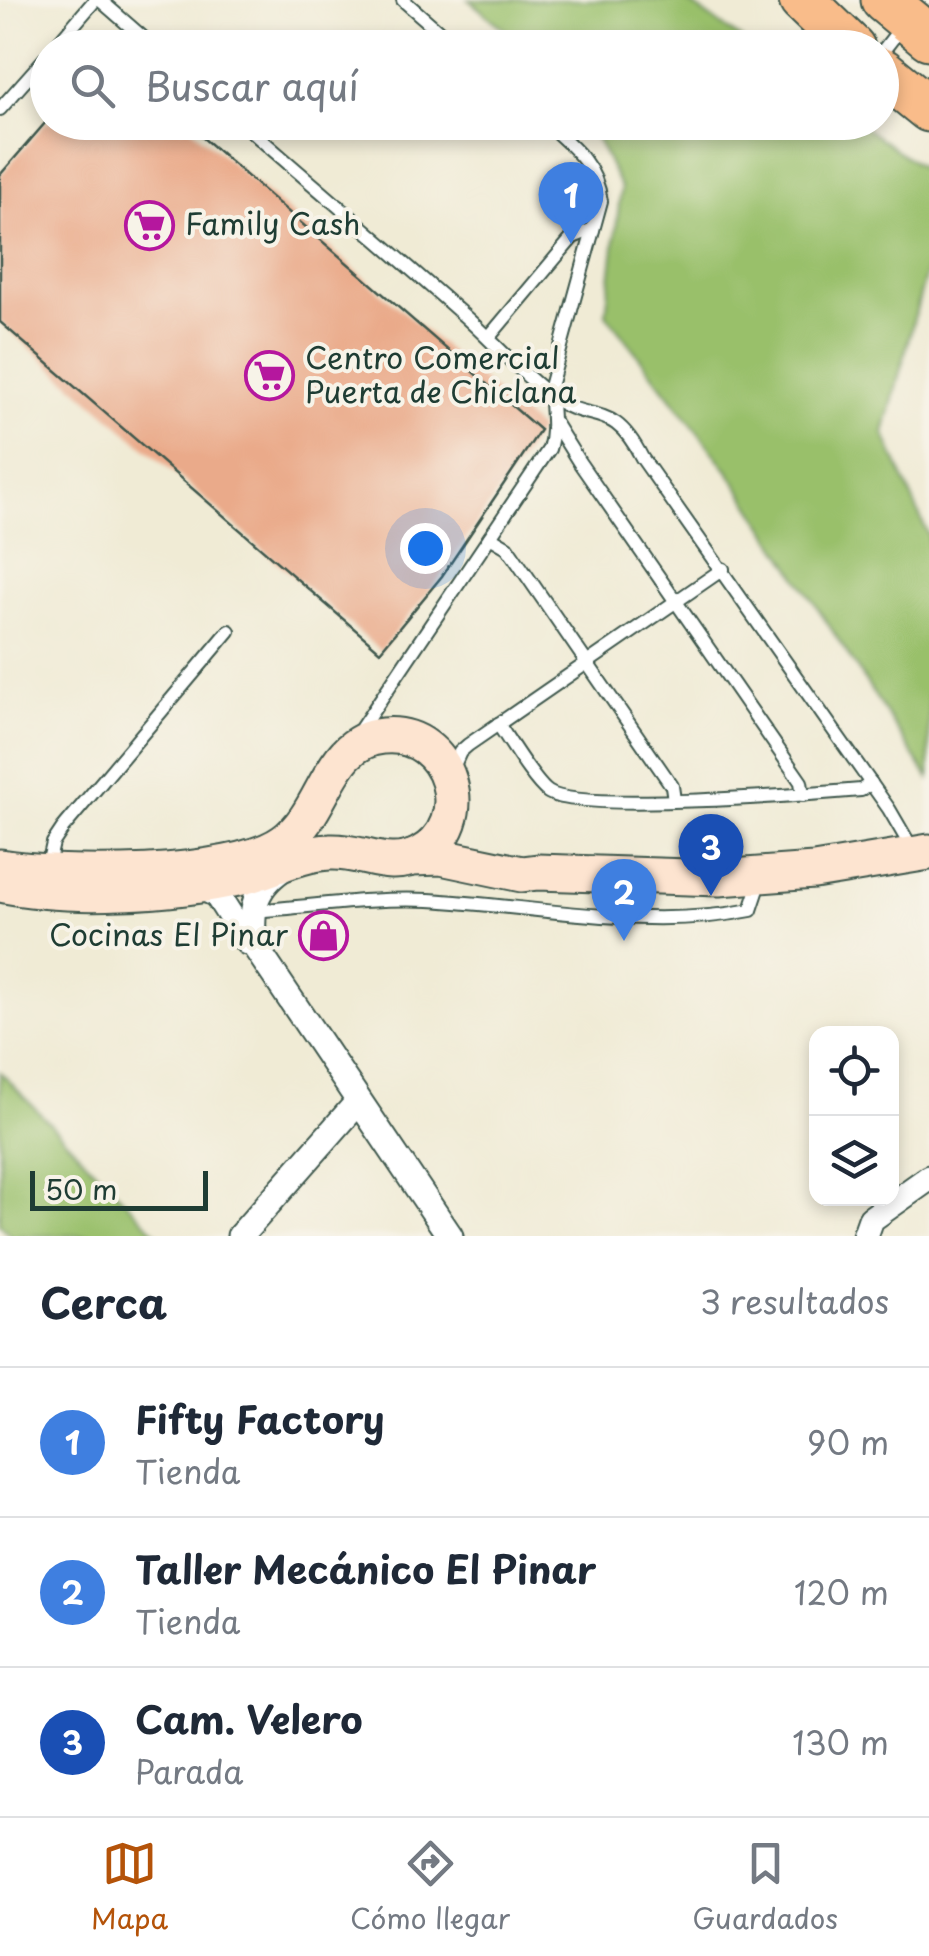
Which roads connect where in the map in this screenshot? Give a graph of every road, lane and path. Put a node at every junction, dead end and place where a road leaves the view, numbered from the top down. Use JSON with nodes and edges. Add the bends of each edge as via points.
{"nodes":[{"id":1,"x":98,"y":0,"type":"edge"},
{"id":2,"x":403,"y":0,"type":"edge"},
{"id":3,"x":776,"y":0,"type":"edge"},
{"id":4,"x":802,"y":0,"type":"edge"},
{"id":5,"x":70,"y":30,"type":"edge"},
{"id":6,"x":133,"y":30,"type":"edge"},
{"id":7,"x":437,"y":30,"type":"edge"},
{"id":8,"x":826,"y":30,"type":"edge"},
{"id":9,"x":833,"y":30,"type":"edge"},
{"id":10,"x":30,"y":76,"type":"edge"},
{"id":11,"x":899,"y":84,"type":"edge"},
{"id":12,"x":929,"y":108,"type":"edge"},
{"id":13,"x":0,"y":110,"type":"edge"},
{"id":14,"x":262,"y":140,"type":"edge"},
{"id":15,"x":564,"y":140,"type":"edge"},
{"id":16,"x":594,"y":230,"type":"junction"},
{"id":17,"x":488,"y":337,"type":"junction"},
{"id":18,"x":550,"y":396,"type":"junction"},
{"id":19,"x":553,"y":420,"type":"junction"},
{"id":20,"x":490,"y":537,"type":"junction"},
{"id":21,"x":722,"y":569,"type":"junction"},
{"id":22,"x":675,"y":602,"type":"junction"},
{"id":23,"x":230,"y":631,"type":"dead end"},
{"id":24,"x":586,"y":663,"type":"junction"},
{"id":25,"x":498,"y":724,"type":"junction"},
{"id":26,"x":335,"y":770,"type":"junction"},
{"id":27,"x":870,"y":783,"type":"junction"},
{"id":28,"x":452,"y":792,"type":"junction"},
{"id":29,"x":803,"y":795,"type":"junction"},
{"id":30,"x":674,"y":800,"type":"junction"},
{"id":31,"x":922,"y":854,"type":"edge"},
{"id":32,"x":367,"y":858,"type":"junction"},
{"id":33,"x":412,"y":858,"type":"junction"},
{"id":34,"x":296,"y":860,"type":"junction"},
{"id":35,"x":0,"y":867,"type":"edge"},
{"id":36,"x":538,"y":872,"type":"junction"},
{"id":37,"x":762,"y":875,"type":"junction"},
{"id":38,"x":45,"y":881,"type":"junction"},
{"id":39,"x":0,"y":884,"type":"edge"},
{"id":40,"x":196,"y":884,"type":"junction"},
{"id":41,"x":252,"y":911,"type":"junction"},
{"id":42,"x":254,"y":946,"type":"junction"},
{"id":43,"x":358,"y":1102,"type":"junction"},
{"id":44,"x":929,"y":1178,"type":"edge"},
{"id":45,"x":240,"y":1236,"type":"edge"},
{"id":46,"x":450,"y":1236,"type":"edge"},
{"id":47,"x":865,"y":1236,"type":"edge"}],
"edges":[{"from":1,"to":5,"type":"lane"},
{"from":1,"to":6,"type":"lane"},
{"from":2,"to":7,"type":"lane"},
{"from":3,"to":8,"type":"highway"},
{"from":4,"to":9,"type":"highway"},
{"from":10,"to":13,"type":"lane"},
{"from":11,"to":12,"type":"highway"},
{"from":14,"to":17,"type":"lane"},
{"from":15,"to":16,"type":"lane","via":[[598,182]]},
{"from":16,"to":17,"type":"lane","via":[[573,237]]},
{"from":16,"to":18,"type":"lane"},
{"from":17,"to":18,"type":"lane"},
{"from":18,"to":19,"type":"lane"},
{"from":18,"to":21,"type":"lane","via":[[608,417],[633,439]]},
{"from":19,"to":20,"type":"lane","via":[[550,449]]},
{"from":19,"to":22,"type":"lane"},
{"from":20,"to":24,"type":"lane","via":[[506,547]]},
{"from":20,"to":26,"type":"lane"},
{"from":21,"to":22,"type":"lane"},
{"from":21,"to":27,"type":"lane"},
{"from":22,"to":24,"type":"lane"},
{"from":22,"to":29,"type":"lane","via":[[801,782]]},
{"from":23,"to":38,"type":"lane","via":[[63,828]]},
{"from":24,"to":25,"type":"lane"},
{"from":24,"to":30,"type":"lane","via":[[672,786]]},
{"from":25,"to":28,"type":"lane","via":[[460,752]]},
{"from":25,"to":30,"type":"lane","via":[[553,795]]},
{"from":26,"to":28,"type":"street","via":[[367,740],[412,740],[437,757]]},
{"from":26,"to":32,"type":"street","via":[[328,814],[333,828]]},
{"from":26,"to":38,"type":"street","via":[[300,830],[242,860]]},
{"from":27,"to":29,"type":"lane","via":[[861,790]]},
{"from":27,"to":31,"type":"lane"},
{"from":28,"to":33,"type":"street","via":[[446,828]]},
{"from":28,"to":36,"type":"street","via":[[460,818],[484,847]]},
{"from":29,"to":30,"type":"lane"},
{"from":31,"to":37,"type":"street"},
{"from":32,"to":33,"type":"street"},
{"from":32,"to":34,"type":"street","via":[[328,852]]},
{"from":33,"to":36,"type":"street"},
{"from":34,"to":40,"type":"street"},
{"from":34,"to":41,"type":"street","via":[[268,882]]},
{"from":35,"to":38,"type":"street"},
{"from":36,"to":37,"type":"street"},
{"from":37,"to":41,"type":"lane","via":[[751,910],[721,916],[424,900]]},
{"from":38,"to":39,"type":"street"},
{"from":38,"to":40,"type":"street","via":[[117,890]]},
{"from":40,"to":42,"type":"street","via":[[217,896]]},
{"from":41,"to":42,"type":"street"},
{"from":42,"to":43,"type":"street"},
{"from":43,"to":45,"type":"street"},
{"from":43,"to":46,"type":"street"},
{"from":44,"to":47,"type":"street","via":[[871,1218]]}]}
